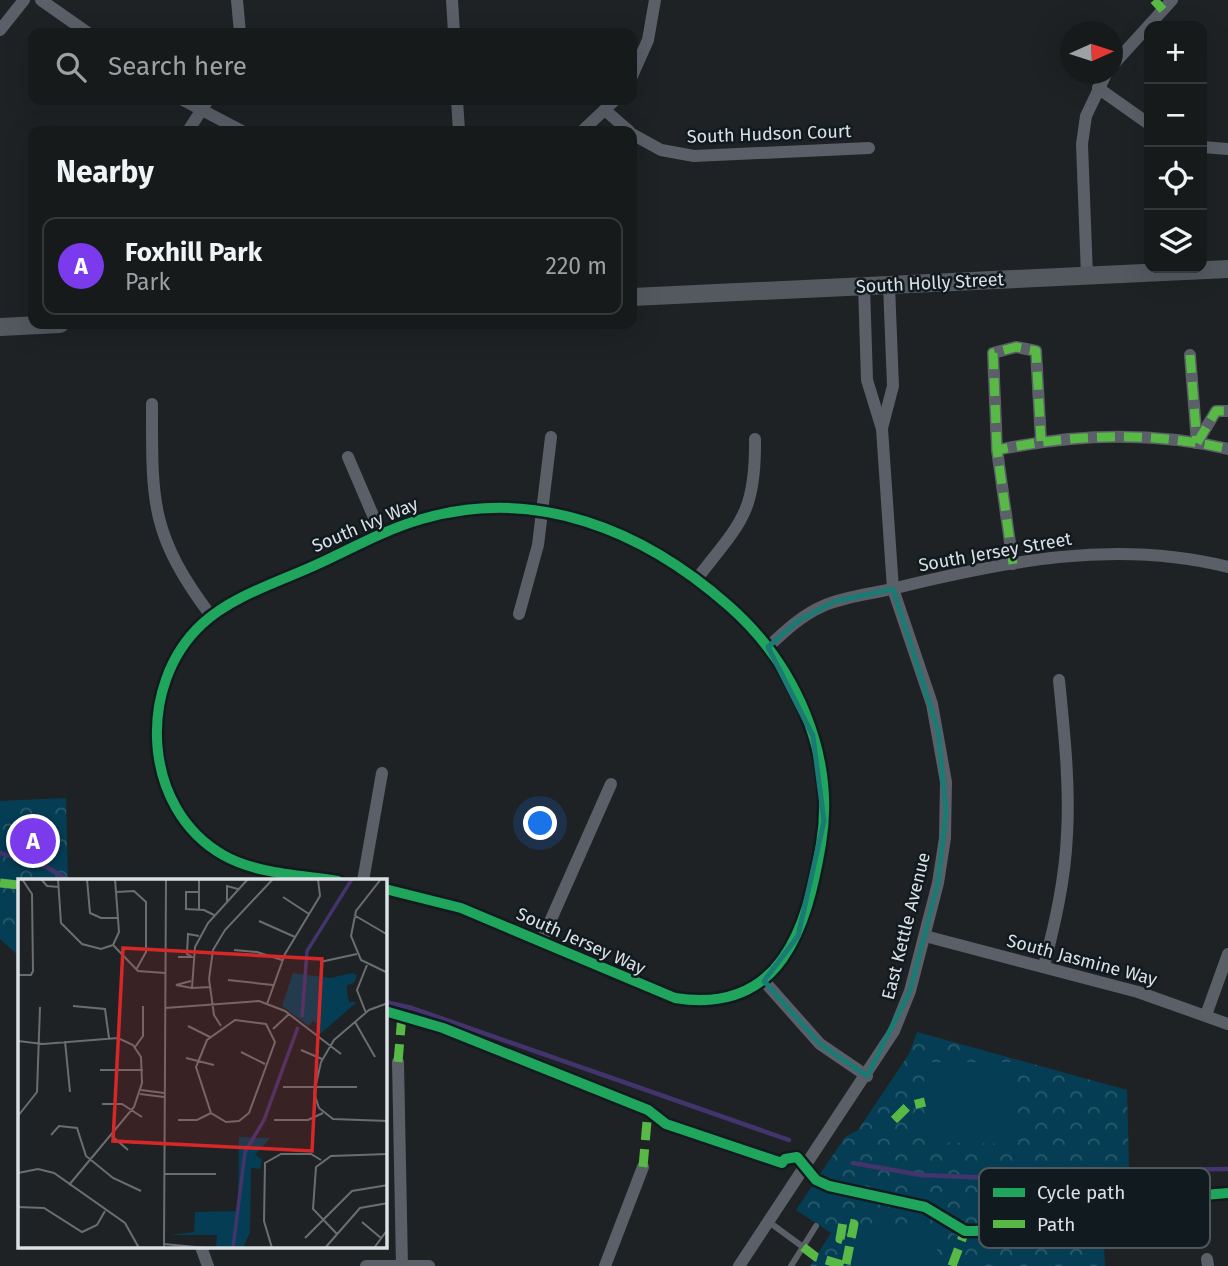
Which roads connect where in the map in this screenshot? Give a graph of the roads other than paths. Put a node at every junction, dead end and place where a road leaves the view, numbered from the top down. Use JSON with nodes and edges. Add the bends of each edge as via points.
{"nodes":[{"id":1,"x":24,"y":0,"type":"edge"},
{"id":2,"x":41,"y":0,"type":"edge"},
{"id":3,"x":237,"y":0,"type":"edge"},
{"id":4,"x":452,"y":0,"type":"edge"},
{"id":5,"x":655,"y":0,"type":"edge"},
{"id":6,"x":1172,"y":0,"type":"edge"},
{"id":7,"x":81,"y":28,"type":"edge"},
{"id":8,"x":240,"y":28,"type":"edge"},
{"id":9,"x":454,"y":28,"type":"edge"},
{"id":10,"x":0,"y":30,"type":"edge"},
{"id":11,"x":1123,"y":54,"type":"edge"},
{"id":12,"x":637,"y":65,"type":"edge"},
{"id":13,"x":1100,"y":84,"type":"edge"},
{"id":14,"x":1098,"y":88,"type":"junction"},
{"id":15,"x":205,"y":105,"type":"edge"},
{"id":16,"x":457,"y":105,"type":"edge"},
{"id":17,"x":611,"y":105,"type":"edge"},
{"id":18,"x":606,"y":111,"type":"junction"},
{"id":19,"x":1144,"y":120,"type":"edge"},
{"id":20,"x":191,"y":126,"type":"edge"},
{"id":21,"x":235,"y":126,"type":"edge"},
{"id":22,"x":459,"y":126,"type":"edge"},
{"id":23,"x":588,"y":126,"type":"edge"},
{"id":24,"x":623,"y":126,"type":"edge"},
{"id":25,"x":637,"y":136,"type":"edge"},
{"id":26,"x":1207,"y":147,"type":"edge"},
{"id":27,"x":869,"y":148,"type":"dead end"},
{"id":28,"x":1228,"y":149,"type":"edge"},
{"id":29,"x":1228,"y":269,"type":"edge"},
{"id":30,"x":1087,"y":276,"type":"junction"},
{"id":31,"x":889,"y":285,"type":"junction"},
{"id":32,"x":864,"y":286,"type":"junction"},
{"id":33,"x":637,"y":297,"type":"edge"},
{"id":34,"x":28,"y":326,"type":"edge"},
{"id":35,"x":0,"y":327,"type":"edge"},
{"id":36,"x":1189,"y":355,"type":"dead end"},
{"id":37,"x":152,"y":404,"type":"dead end"},
{"id":38,"x":1228,"y":411,"type":"edge"},
{"id":39,"x":881,"y":429,"type":"junction"},
{"id":40,"x":551,"y":436,"type":"dead end"},
{"id":41,"x":755,"y":439,"type":"dead end"},
{"id":42,"x":1041,"y":441,"type":"junction"},
{"id":43,"x":1197,"y":443,"type":"junction"},
{"id":44,"x":1228,"y":449,"type":"edge"},
{"id":45,"x":997,"y":450,"type":"junction"},
{"id":46,"x":348,"y":457,"type":"dead end"},
{"id":47,"x":542,"y":510,"type":"junction"},
{"id":48,"x":382,"y":534,"type":"junction"},
{"id":49,"x":1013,"y":564,"type":"junction"},
{"id":50,"x":1228,"y":567,"type":"edge"},
{"id":51,"x":696,"y":580,"type":"junction"},
{"id":52,"x":893,"y":589,"type":"junction"},
{"id":53,"x":519,"y":614,"type":"dead end"},
{"id":54,"x":211,"y":616,"type":"junction"},
{"id":55,"x":768,"y":647,"type":"junction"},
{"id":56,"x":1059,"y":680,"type":"dead end"},
{"id":57,"x":382,"y":773,"type":"dead end"},
{"id":58,"x":611,"y":784,"type":"dead end"},
{"id":59,"x":326,"y":879,"type":"edge"},
{"id":60,"x":363,"y":879,"type":"edge"},
{"id":61,"x":387,"y":890,"type":"edge"},
{"id":62,"x":925,"y":936,"type":"junction"},
{"id":63,"x":541,"y":942,"type":"junction"},
{"id":64,"x":1228,"y":954,"type":"edge"},
{"id":65,"x":1044,"y":966,"type":"junction"},
{"id":66,"x":764,"y":981,"type":"junction"},
{"id":67,"x":1206,"y":1015,"type":"junction"},
{"id":68,"x":1228,"y":1024,"type":"edge"},
{"id":69,"x":398,"y":1062,"type":"dead end"},
{"id":70,"x":867,"y":1076,"type":"junction"},
{"id":71,"x":643,"y":1167,"type":"dead end"},
{"id":72,"x":769,"y":1222,"type":"junction"},
{"id":73,"x":816,"y":1226,"type":"dead end"},
{"id":74,"x":803,"y":1247,"type":"junction"},
{"id":75,"x":201,"y":1248,"type":"edge"},
{"id":76,"x":402,"y":1265,"type":"edge"},
{"id":77,"x":208,"y":1266,"type":"edge"},
{"id":78,"x":366,"y":1266,"type":"edge"},
{"id":79,"x":429,"y":1266,"type":"edge"},
{"id":80,"x":605,"y":1266,"type":"edge"},
{"id":81,"x":739,"y":1266,"type":"edge"},
{"id":82,"x":791,"y":1266,"type":"edge"}],
"edges":[{"from":1,"to":10,"type":"street"},
{"from":2,"to":7,"type":"street"},
{"from":3,"to":8,"type":"street"},
{"from":4,"to":9,"type":"street"},
{"from":5,"to":12,"type":"street","via":[[648,40]]},
{"from":6,"to":11,"type":"street"},
{"from":13,"to":14,"type":"street"},
{"from":14,"to":19,"type":"street"},
{"from":14,"to":30,"type":"street","via":[[1086,116],[1082,144]]},
{"from":15,"to":20,"type":"street"},
{"from":15,"to":21,"type":"street"},
{"from":16,"to":22,"type":"street"},
{"from":17,"to":18,"type":"street"},
{"from":18,"to":23,"type":"street"},
{"from":18,"to":24,"type":"street","name":"South Hudson Court"},
{"from":25,"to":27,"type":"street","name":"South Hudson Court","via":[[661,150],[694,156]]},
{"from":26,"to":28,"type":"street"},
{"from":29,"to":30,"type":"main road","name":"South Holly Street"},
{"from":30,"to":31,"type":"main road","name":"South Holly Street"},
{"from":31,"to":32,"type":"main road","name":"South Holly Street"},
{"from":31,"to":39,"type":"street","name":"East Kettle Avenue","via":[[893,386]]},
{"from":32,"to":33,"type":"main road","name":"South Holly Street"},
{"from":32,"to":39,"type":"street","name":"East Kettle Avenue","via":[[867,380]]},
{"from":34,"to":35,"type":"main road"},
{"from":36,"to":43,"type":"street"},
{"from":37,"to":54,"type":"street","via":[[153,490],[159,526],[175,565]]},
{"from":38,"to":43,"type":"street","via":[[1216,411]]},
{"from":39,"to":52,"type":"street","name":"East Kettle Avenue"},
{"from":40,"to":47,"type":"street"},
{"from":41,"to":51,"type":"street","via":[[753,491],[743,520]]},
{"from":42,"to":43,"type":"street","via":[[1114,436]]},
{"from":42,"to":45,"type":"street"},
{"from":42,"to":45,"type":"street","via":[[1036,351],[1016,347],[993,353]]},
{"from":43,"to":44,"type":"street"},
{"from":45,"to":49,"type":"street"},
{"from":46,"to":48,"type":"street","name":"South Ivy Way"},
{"from":47,"to":48,"type":"street","name":"South Ivy Way","via":[[498,506],[458,511]]},
{"from":47,"to":51,"type":"street","name":"South Ivy Way","via":[[624,534]]},
{"from":47,"to":53,"type":"street"},
{"from":48,"to":54,"type":"street","name":"South Ivy Way"},
{"from":49,"to":50,"type":"street","name":"South Jersey Street","via":[[1065,554],[1139,552]]},
{"from":49,"to":52,"type":"street","name":"South Jersey Street"},
{"from":51,"to":55,"type":"street","name":"South Ivy Way","via":[[736,612]]},
{"from":52,"to":55,"type":"street","name":"South Jersey Street","via":[[824,606]]},
{"from":52,"to":62,"type":"street","name":"East Kettle Avenue","via":[[932,704],[946,782],[942,862]]},
{"from":54,"to":59,"type":"street","via":[[176,656],[161,695],[159,752],[170,798],[188,827],[222,855],[259,868]]},
{"from":55,"to":66,"type":"street","name":"South Ivy Way","via":[[797,692],[810,726],[822,778],[824,821],[798,936],[779,967]]},
{"from":56,"to":65,"type":"street","via":[[1068,834]]},
{"from":57,"to":60,"type":"street"},
{"from":58,"to":63,"type":"street"},
{"from":61,"to":63,"type":"street","name":"South Jersey Way","via":[[461,908]]},
{"from":62,"to":65,"type":"street","name":"South Jasmine Way"},
{"from":62,"to":70,"type":"street","name":"East Kettle Avenue","via":[[903,1011]]},
{"from":63,"to":66,"type":"street","name":"South Jersey Way","via":[[675,998],[715,999]]},
{"from":64,"to":67,"type":"street"},
{"from":65,"to":67,"type":"street","name":"South Jasmine Way"},
{"from":66,"to":70,"type":"street","via":[[820,1044]]},
{"from":67,"to":68,"type":"street","name":"South Jasmine Way"},
{"from":69,"to":76,"type":"street"},
{"from":70,"to":72,"type":"street","name":"East Kettle Avenue"},
{"from":71,"to":80,"type":"street"},
{"from":72,"to":74,"type":"lane"},
{"from":72,"to":81,"type":"street","name":"East Kettle Avenue"},
{"from":73,"to":74,"type":"lane"},
{"from":74,"to":82,"type":"lane"},
{"from":75,"to":77,"type":"street"},
{"from":76,"to":78,"type":"street"},
{"from":76,"to":79,"type":"street"}]}
